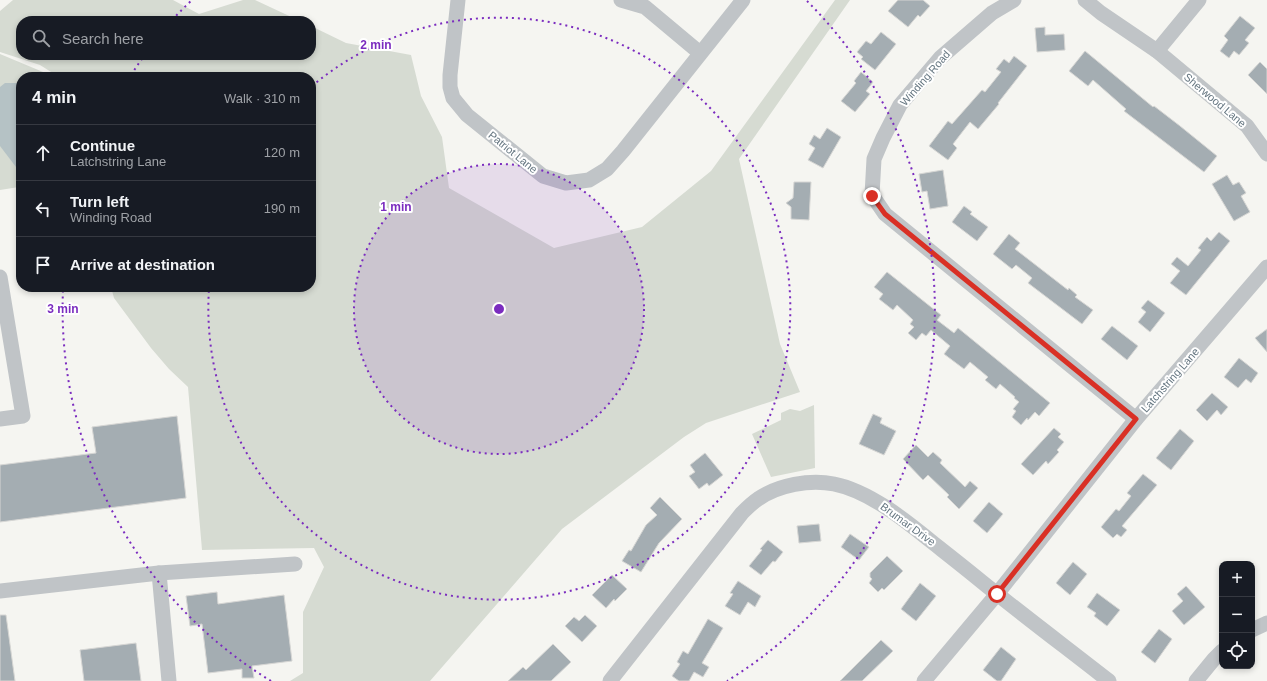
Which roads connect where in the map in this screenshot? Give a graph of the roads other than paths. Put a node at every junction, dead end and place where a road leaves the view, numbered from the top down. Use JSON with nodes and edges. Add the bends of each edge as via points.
{"nodes":[{"id":1,"x":458,"y":0,"type":"edge"},
{"id":2,"x":621,"y":0,"type":"edge"},
{"id":3,"x":743,"y":0,"type":"edge"},
{"id":4,"x":1014,"y":0,"type":"edge"},
{"id":5,"x":1085,"y":0,"type":"edge"},
{"id":6,"x":1199,"y":0,"type":"edge"},
{"id":7,"x":1157,"y":51,"type":"junction"},
{"id":8,"x":700,"y":53,"type":"junction"},
{"id":9,"x":1267,"y":154,"type":"edge"},
{"id":10,"x":1267,"y":267,"type":"edge"},
{"id":11,"x":0,"y":277,"type":"edge"},
{"id":12,"x":0,"y":419,"type":"edge"},
{"id":13,"x":1136,"y":419,"type":"junction"},
{"id":14,"x":295,"y":564,"type":"dead end"},
{"id":15,"x":159,"y":573,"type":"junction"},
{"id":16,"x":0,"y":591,"type":"edge"},
{"id":17,"x":997,"y":594,"type":"junction"},
{"id":18,"x":1267,"y":623,"type":"edge"},
{"id":19,"x":1255,"y":629,"type":"edge"},
{"id":20,"x":1219,"y":655,"type":"edge"},
{"id":21,"x":169,"y":681,"type":"edge"},
{"id":22,"x":610,"y":681,"type":"edge"},
{"id":23,"x":924,"y":681,"type":"edge"},
{"id":24,"x":1109,"y":681,"type":"edge"},
{"id":25,"x":1196,"y":681,"type":"edge"}],
"edges":[{"from":1,"to":8,"type":"street","name":"Patriot Lane","via":[[450,75],[453,98],[467,115],[542,176],[566,183],[589,180],[607,169]]},
{"from":2,"to":8,"type":"street","via":[[645,7]]},
{"from":3,"to":8,"type":"street","name":"Patriot Lane"},
{"from":4,"to":13,"type":"street","name":"Winding Road","via":[[992,13],[940,58],[900,105],[874,159],[872,196],[885,214]]},
{"from":5,"to":7,"type":"street"},
{"from":6,"to":7,"type":"street"},
{"from":7,"to":9,"type":"street","name":"Sherwood Lane","via":[[1247,126]]},
{"from":10,"to":13,"type":"street","name":"Latchstring Lane"},
{"from":11,"to":12,"type":"street","via":[[24,416]]},
{"from":13,"to":17,"type":"street","name":"Latchstring Lane"},
{"from":14,"to":15,"type":"street"},
{"from":15,"to":16,"type":"street"},
{"from":15,"to":21,"type":"street"},
{"from":17,"to":22,"type":"street","name":"Brumar Drive","via":[[900,516],[874,500],[835,484],[820,482],[788,486],[758,499],[742,513]]},
{"from":17,"to":23,"type":"street","name":"Latchstring Lane"},
{"from":17,"to":24,"type":"street","name":"Brumar Drive"},
{"from":18,"to":19,"type":"street"},
{"from":20,"to":25,"type":"street"}]}
